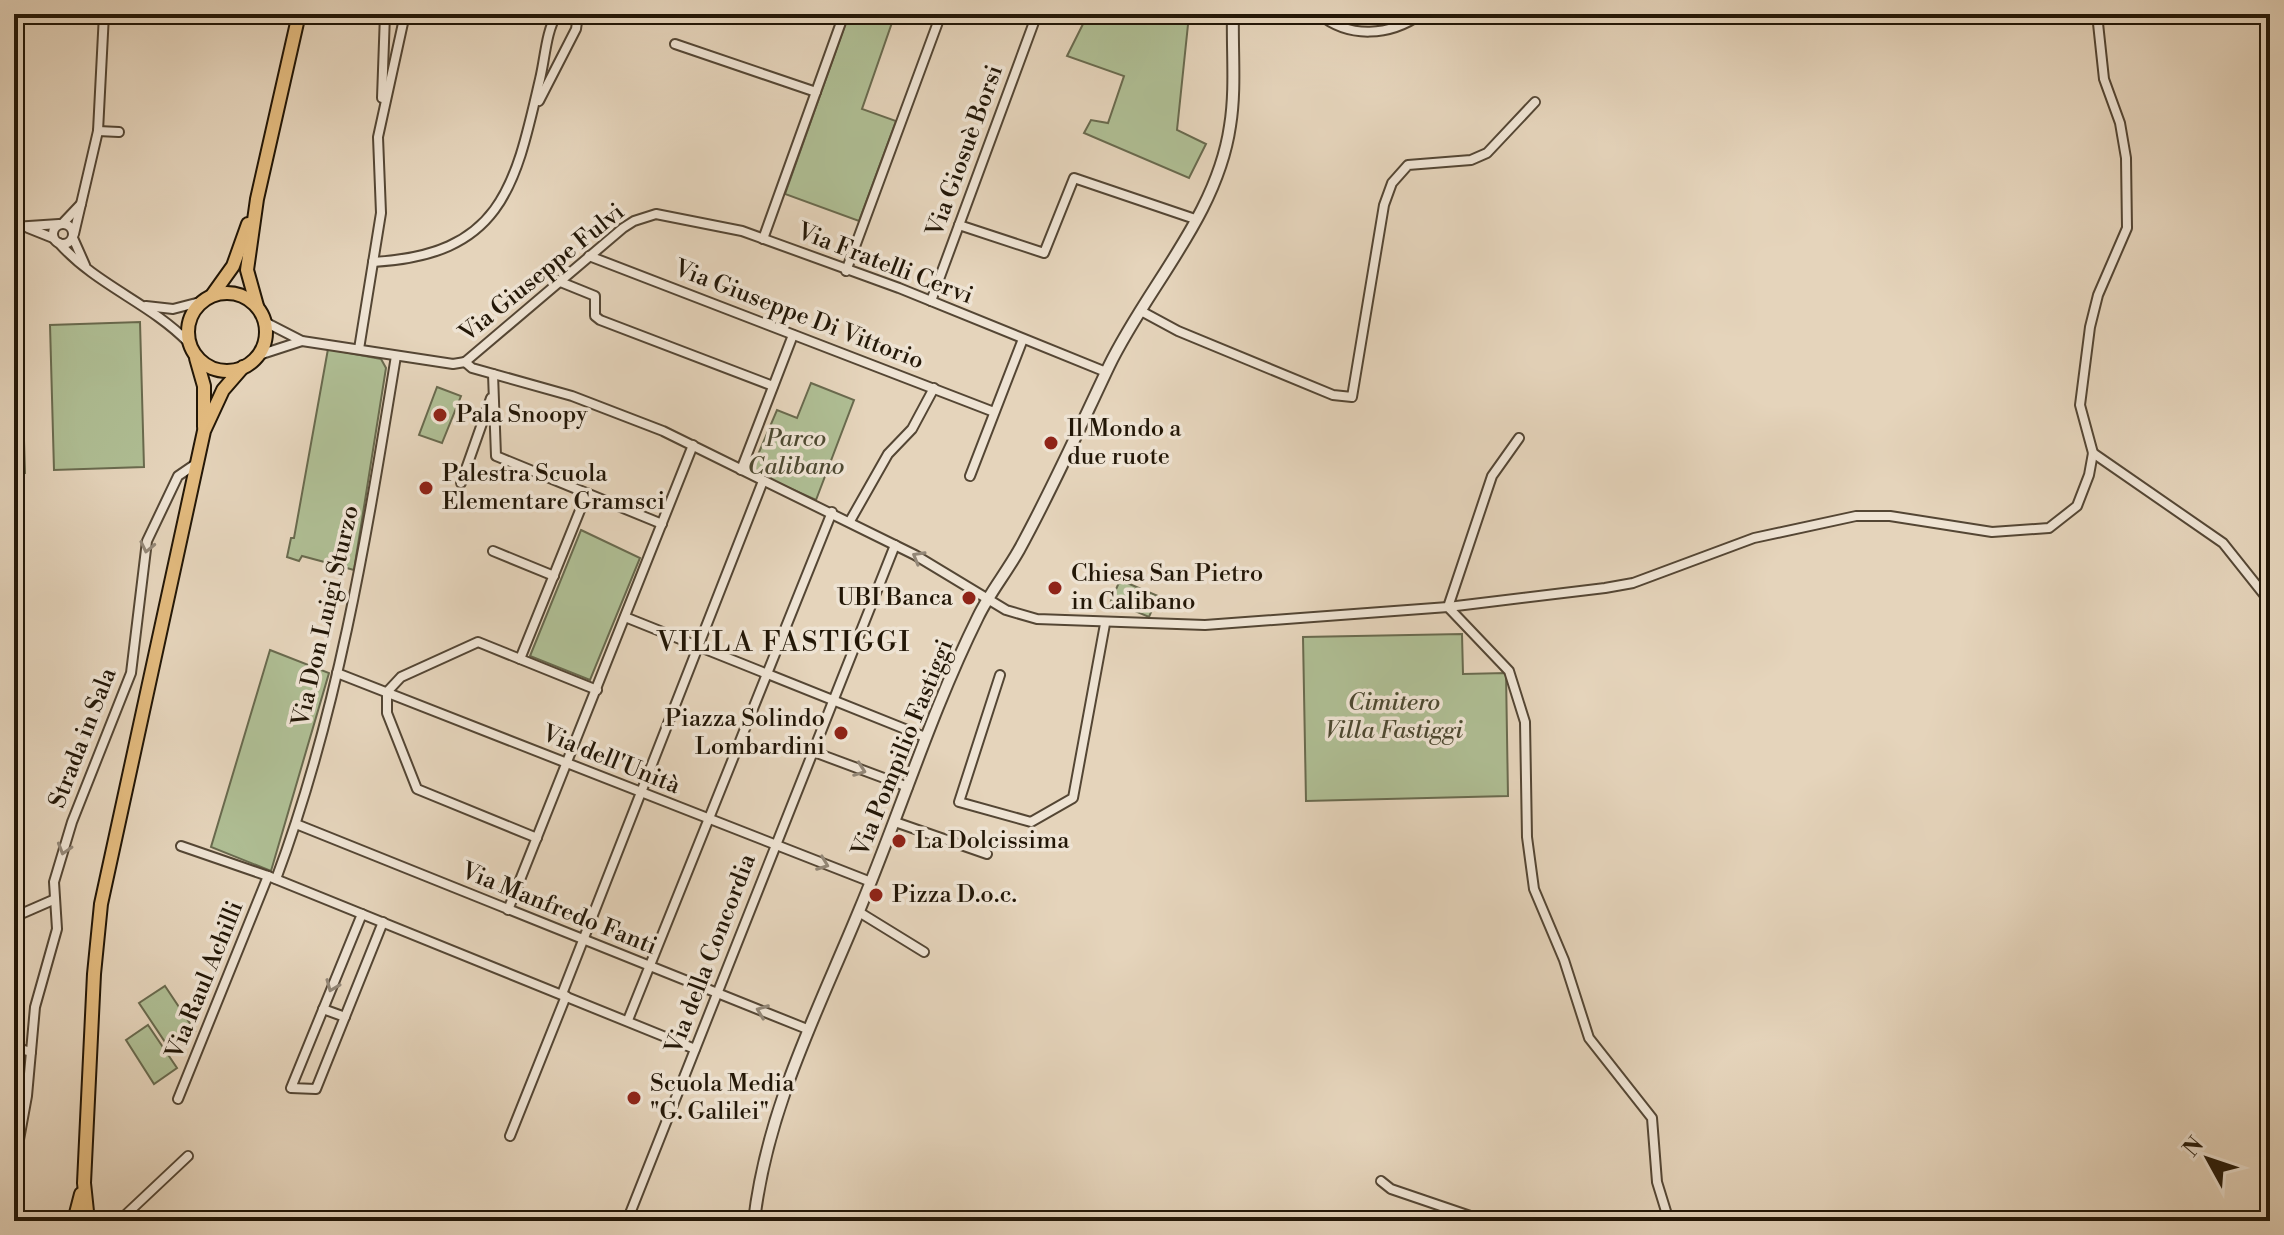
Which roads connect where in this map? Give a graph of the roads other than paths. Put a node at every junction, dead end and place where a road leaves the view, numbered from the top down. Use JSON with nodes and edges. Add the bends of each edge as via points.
{"nodes":[{"id":1,"x":104,"y":14,"type":"edge"},
{"id":2,"x":299,"y":14,"type":"edge"},
{"id":3,"x":385,"y":14,"type":"edge"},
{"id":4,"x":405,"y":14,"type":"edge"},
{"id":5,"x":557,"y":14,"type":"edge"},
{"id":6,"x":573,"y":14,"type":"edge"},
{"id":7,"x":844,"y":14,"type":"edge"},
{"id":8,"x":941,"y":14,"type":"edge"},
{"id":9,"x":1037,"y":14,"type":"edge"},
{"id":10,"x":1233,"y":14,"type":"edge"},
{"id":11,"x":1319,"y":14,"type":"edge"},
{"id":12,"x":1421,"y":14,"type":"edge"},
{"id":13,"x":2097,"y":14,"type":"edge"},
{"id":14,"x":675,"y":44,"type":"dead end"},
{"id":15,"x":816,"y":92,"type":"junction"},
{"id":16,"x":1535,"y":102,"type":"dead end"},
{"id":17,"x":381,"y":123,"type":"junction"},
{"id":18,"x":529,"y":124,"type":"junction"},
{"id":19,"x":98,"y":131,"type":"junction"},
{"id":20,"x":119,"y":132,"type":"dead end"},
{"id":21,"x":257,"y":199,"type":"junction"},
{"id":22,"x":82,"y":204,"type":"junction"},
{"id":23,"x":645,"y":216,"type":"joint"},
{"id":24,"x":1195,"y":219,"type":"junction"},
{"id":25,"x":61,"y":224,"type":"junction"},
{"id":26,"x":959,"y":225,"type":"junction"},
{"id":27,"x":14,"y":227,"type":"edge"},
{"id":28,"x":27,"y":227,"type":"junction"},
{"id":29,"x":73,"y":236,"type":"junction"},
{"id":30,"x":763,"y":239,"type":"junction"},
{"id":31,"x":56,"y":240,"type":"junction"},
{"id":32,"x":589,"y":256,"type":"junction"},
{"id":33,"x":373,"y":262,"type":"junction"},
{"id":34,"x":88,"y":270,"type":"junction"},
{"id":35,"x":846,"y":271,"type":"junction"},
{"id":36,"x":558,"y":281,"type":"junction"},
{"id":37,"x":213,"y":294,"type":"junction"},
{"id":38,"x":931,"y":301,"type":"junction"},
{"id":39,"x":200,"y":302,"type":"junction"},
{"id":40,"x":142,"y":305,"type":"junction"},
{"id":41,"x":257,"y":306,"type":"junction"},
{"id":42,"x":1141,"y":311,"type":"junction"},
{"id":43,"x":265,"y":322,"type":"junction"},
{"id":44,"x":793,"y":335,"type":"junction"},
{"id":45,"x":1023,"y":339,"type":"junction"},
{"id":46,"x":302,"y":341,"type":"junction"},
{"id":47,"x":188,"y":342,"type":"junction"},
{"id":48,"x":359,"y":349,"type":"junction"},
{"id":49,"x":195,"y":355,"type":"junction"},
{"id":50,"x":259,"y":355,"type":"junction"},
{"id":51,"x":396,"y":356,"type":"junction"},
{"id":52,"x":465,"y":362,"type":"junction"},
{"id":53,"x":243,"y":367,"type":"junction"},
{"id":54,"x":1106,"y":372,"type":"junction"},
{"id":55,"x":493,"y":374,"type":"junction"},
{"id":56,"x":773,"y":386,"type":"junction"},
{"id":57,"x":934,"y":388,"type":"junction"},
{"id":58,"x":493,"y":393,"type":"junction"},
{"id":59,"x":994,"y":412,"type":"junction"},
{"id":60,"x":204,"y":431,"type":"junction"},
{"id":61,"x":1519,"y":438,"type":"dead end"},
{"id":62,"x":693,"y":445,"type":"junction"},
{"id":63,"x":2093,"y":453,"type":"junction"},
{"id":64,"x":197,"y":463,"type":"junction"},
{"id":65,"x":741,"y":470,"type":"junction"},
{"id":66,"x":970,"y":476,"type":"dead end"},
{"id":67,"x":763,"y":481,"type":"junction"},
{"id":68,"x":461,"y":483,"type":"dead end"},
{"id":69,"x":587,"y":493,"type":"junction"},
{"id":70,"x":832,"y":512,"type":"junction"},
{"id":71,"x":850,"y":521,"type":"junction"},
{"id":72,"x":662,"y":524,"type":"junction"},
{"id":73,"x":895,"y":545,"type":"junction"},
{"id":74,"x":493,"y":551,"type":"dead end"},
{"id":75,"x":554,"y":576,"type":"junction"},
{"id":76,"x":990,"y":598,"type":"junction"},
{"id":77,"x":2270,"y":602,"type":"edge"},
{"id":78,"x":1448,"y":607,"type":"junction"},
{"id":79,"x":625,"y":617,"type":"junction"},
{"id":80,"x":1105,"y":624,"type":"junction"},
{"id":81,"x":700,"y":648,"type":"junction"},
{"id":82,"x":520,"y":659,"type":"junction"},
{"id":83,"x":337,"y":673,"type":"junction"},
{"id":84,"x":768,"y":674,"type":"junction"},
{"id":85,"x":1000,"y":675,"type":"dead end"},
{"id":86,"x":597,"y":690,"type":"junction"},
{"id":87,"x":387,"y":692,"type":"junction"},
{"id":88,"x":833,"y":701,"type":"junction"},
{"id":89,"x":925,"y":737,"type":"junction"},
{"id":90,"x":814,"y":752,"type":"junction"},
{"id":91,"x":567,"y":763,"type":"junction"},
{"id":92,"x":908,"y":787,"type":"junction"},
{"id":93,"x":642,"y":794,"type":"junction"},
{"id":94,"x":709,"y":821,"type":"junction"},
{"id":95,"x":895,"y":822,"type":"junction"},
{"id":96,"x":296,"y":824,"type":"junction"},
{"id":97,"x":537,"y":838,"type":"junction"},
{"id":98,"x":181,"y":846,"type":"dead end"},
{"id":99,"x":775,"y":846,"type":"junction"},
{"id":100,"x":987,"y":854,"type":"dead end"},
{"id":101,"x":272,"y":878,"type":"junction"},
{"id":102,"x":871,"y":882,"type":"junction"},
{"id":103,"x":53,"y":900,"type":"junction"},
{"id":104,"x":508,"y":910,"type":"junction"},
{"id":105,"x":859,"y":912,"type":"junction"},
{"id":106,"x":362,"y":914,"type":"junction"},
{"id":107,"x":14,"y":917,"type":"edge"},
{"id":108,"x":383,"y":922,"type":"junction"},
{"id":109,"x":583,"y":941,"type":"junction"},
{"id":110,"x":924,"y":952,"type":"dead end"},
{"id":111,"x":650,"y":967,"type":"junction"},
{"id":112,"x":717,"y":994,"type":"junction"},
{"id":113,"x":564,"y":995,"type":"junction"},
{"id":114,"x":323,"y":1009,"type":"junction"},
{"id":115,"x":345,"y":1017,"type":"junction"},
{"id":116,"x":628,"y":1020,"type":"junction"},
{"id":117,"x":807,"y":1029,"type":"junction"},
{"id":118,"x":14,"y":1047,"type":"edge"},
{"id":119,"x":695,"y":1049,"type":"junction"},
{"id":120,"x":31,"y":1052,"type":"junction"},
{"id":121,"x":178,"y":1099,"type":"dead end"},
{"id":122,"x":510,"y":1136,"type":"dead end"},
{"id":123,"x":188,"y":1156,"type":"dead end"},
{"id":124,"x":14,"y":1167,"type":"edge"},
{"id":125,"x":1381,"y":1181,"type":"dead end"},
{"id":126,"x":84,"y":1183,"type":"junction"},
{"id":127,"x":74,"y":1221,"type":"edge"},
{"id":128,"x":88,"y":1221,"type":"edge"},
{"id":129,"x":119,"y":1221,"type":"edge"},
{"id":130,"x":627,"y":1221,"type":"edge"},
{"id":131,"x":754,"y":1221,"type":"edge"},
{"id":132,"x":1485,"y":1221,"type":"edge"},
{"id":133,"x":1669,"y":1221,"type":"edge"}],
"edges":[{"from":1,"to":19,"type":"street"},
{"from":2,"to":21,"type":"main road"},
{"from":3,"to":17,"type":"street"},
{"from":4,"to":17,"type":"street"},
{"from":5,"to":18,"type":"street"},
{"from":6,"to":18,"type":"street","via":[[576,29]]},
{"from":7,"to":15,"type":"street"},
{"from":8,"to":35,"type":"street"},
{"from":9,"to":26,"type":"street","name":"Via Giosuè Borsi"},
{"from":10,"to":24,"type":"street","name":"Via Pompilio Fastiggi","via":[[1230,126],[1211,188]]},
{"from":11,"to":12,"type":"street","via":[[1359,32],[1389,30]]},
{"from":13,"to":63,"type":"street","via":[[2104,79],[2126,158],[2127,228],[2090,327],[2080,405]]},
{"from":14,"to":15,"type":"street"},
{"from":15,"to":30,"type":"street"},
{"from":16,"to":42,"type":"street","via":[[1487,153],[1471,160],[1408,165],[1392,183],[1352,397],[1333,395]]},
{"from":17,"to":33,"type":"street","via":[[381,213]]},
{"from":18,"to":33,"type":"street","via":[[513,181],[477,229],[437,252]]},
{"from":19,"to":20,"type":"street"},
{"from":19,"to":22,"type":"street"},
{"from":21,"to":37,"type":"main road","via":[[233,266]]},
{"from":21,"to":41,"type":"main road","via":[[247,270]]},
{"from":22,"to":25,"type":"street"},
{"from":22,"to":29,"type":"street"},
{"from":23,"to":30,"type":"street","name":"Via Fratelli Cervi","via":[[707,221]]},
{"from":23,"to":32,"type":"street","name":"Via Giuseppe Fulvi"},
{"from":24,"to":26,"type":"street","via":[[1074,178],[1044,253]]},
{"from":24,"to":42,"type":"street","name":"Via Pompilio Fastiggi"},
{"from":25,"to":28,"type":"street"},
{"from":25,"to":29,"type":"street","via":[[71,226]]},
{"from":25,"to":31,"type":"street","via":[[54,230]]},
{"from":26,"to":38,"type":"street","name":"Via Giosuè Borsi"},
{"from":27,"to":28,"type":"street"},
{"from":28,"to":31,"type":"street"},
{"from":29,"to":31,"type":"street","via":[[67,243]]},
{"from":29,"to":34,"type":"street"},
{"from":30,"to":35,"type":"street","name":"Via Fratelli Cervi"},
{"from":31,"to":34,"type":"street"},
{"from":32,"to":36,"type":"street","name":"Via Giuseppe Fulvi"},
{"from":32,"to":44,"type":"street","name":"Via Giuseppe Di Vittorio"},
{"from":33,"to":48,"type":"street"},
{"from":34,"to":40,"type":"street"},
{"from":35,"to":38,"type":"street","name":"Via Fratelli Cervi"},
{"from":36,"to":52,"type":"street","name":"Via Giuseppe Fulvi"},
{"from":36,"to":56,"type":"street","via":[[595,296],[595,316],[600,320]]},
{"from":37,"to":39,"type":"main road"},
{"from":37,"to":41,"type":"main road","via":[[237,293]]},
{"from":38,"to":45,"type":"street","name":"Via Fratelli Cervi"},
{"from":39,"to":40,"type":"street","via":[[173,309]]},
{"from":39,"to":47,"type":"main road","via":[[189,321]]},
{"from":40,"to":47,"type":"street"},
{"from":41,"to":43,"type":"main road"},
{"from":42,"to":54,"type":"street","name":"Via Pompilio Fastiggi"},
{"from":43,"to":46,"type":"street"},
{"from":43,"to":50,"type":"main road"},
{"from":44,"to":56,"type":"street"},
{"from":44,"to":57,"type":"street","name":"Via Giuseppe Di Vittorio"},
{"from":45,"to":54,"type":"street","name":"Via Fratelli Cervi"},
{"from":45,"to":59,"type":"street"},
{"from":46,"to":48,"type":"street"},
{"from":46,"to":50,"type":"street"},
{"from":47,"to":49,"type":"main road"},
{"from":48,"to":51,"type":"street"},
{"from":49,"to":53,"type":"main road","via":[[217,370]]},
{"from":49,"to":60,"type":"main road","via":[[204,386]]},
{"from":50,"to":53,"type":"main road"},
{"from":51,"to":52,"type":"street"},
{"from":51,"to":83,"type":"street","name":"Via Don Luigi Sturzo","via":[[360,576]]},
{"from":52,"to":55,"type":"street"},
{"from":53,"to":60,"type":"main road","via":[[223,390]]},
{"from":54,"to":76,"type":"street","name":"Via Pompilio Fastiggi"},
{"from":55,"to":58,"type":"street"},
{"from":55,"to":62,"type":"street","via":[[572,396]]},
{"from":56,"to":65,"type":"street"},
{"from":57,"to":59,"type":"street","name":"Via Giuseppe Di Vittorio"},
{"from":57,"to":71,"type":"street"},
{"from":58,"to":68,"type":"street"},
{"from":58,"to":69,"type":"street","via":[[496,456]]},
{"from":59,"to":66,"type":"street"},
{"from":60,"to":64,"type":"main road"},
{"from":61,"to":78,"type":"street","via":[[1492,476]]},
{"from":62,"to":65,"type":"street"},
{"from":62,"to":72,"type":"street"},
{"from":63,"to":77,"type":"street","via":[[2223,543]]},
{"from":63,"to":78,"type":"street","via":[[2077,506],[2049,528],[1992,532],[1856,516],[1754,538],[1633,583]]},
{"from":64,"to":103,"type":"street","name":"Strada in Sala","one_way":true,"via":[[178,476],[147,541],[131,673],[72,822]]},
{"from":64,"to":126,"type":"main road","via":[[101,904]]},
{"from":65,"to":67,"type":"street"},
{"from":67,"to":70,"type":"street"},
{"from":67,"to":81,"type":"street"},
{"from":69,"to":72,"type":"street"},
{"from":69,"to":75,"type":"street"},
{"from":70,"to":71,"type":"street"},
{"from":70,"to":84,"type":"street"},
{"from":71,"to":73,"type":"street"},
{"from":72,"to":79,"type":"street"},
{"from":76,"to":73,"type":"street","one_way":true},
{"from":73,"to":88,"type":"street","name":"Via della Concordia"},
{"from":74,"to":75,"type":"street"},
{"from":75,"to":82,"type":"street"},
{"from":76,"to":80,"type":"street","via":[[1019,616]]},
{"from":76,"to":89,"type":"street","name":"Via Pompilio Fastiggi"},
{"from":78,"to":80,"type":"street","via":[[1205,625]]},
{"from":78,"to":133,"type":"street","via":[[1509,671],[1525,722],[1527,837],[1534,889],[1589,1038],[1652,1118],[1657,1182]]},
{"from":79,"to":81,"type":"street"},
{"from":79,"to":86,"type":"street"},
{"from":80,"to":85,"type":"street","via":[[1073,798],[1031,822],[959,802]]},
{"from":81,"to":84,"type":"street"},
{"from":81,"to":93,"type":"street"},
{"from":82,"to":86,"type":"street"},
{"from":82,"to":87,"type":"street","via":[[478,642],[401,677]]},
{"from":83,"to":87,"type":"street","name":"Via dell'Unità"},
{"from":83,"to":96,"type":"street","name":"Via Don Luigi Sturzo"},
{"from":84,"to":88,"type":"street"},
{"from":84,"to":94,"type":"street"},
{"from":86,"to":91,"type":"street"},
{"from":87,"to":91,"type":"street","name":"Via dell'Unità"},
{"from":87,"to":97,"type":"street","via":[[387,713],[417,789]]},
{"from":88,"to":89,"type":"street"},
{"from":88,"to":90,"type":"street","name":"Via della Concordia"},
{"from":89,"to":92,"type":"street","name":"Via Pompilio Fastiggi"},
{"from":90,"to":92,"type":"street","one_way":true},
{"from":90,"to":99,"type":"street","name":"Via della Concordia"},
{"from":91,"to":93,"type":"street","name":"Via dell'Unità"},
{"from":91,"to":97,"type":"street"},
{"from":92,"to":95,"type":"street","name":"Via Pompilio Fastiggi"},
{"from":93,"to":94,"type":"street","name":"Via dell'Unità"},
{"from":93,"to":109,"type":"street"},
{"from":94,"to":99,"type":"street","name":"Via dell'Unità"},
{"from":94,"to":111,"type":"street"},
{"from":95,"to":100,"type":"street"},
{"from":95,"to":102,"type":"street","name":"Via Pompilio Fastiggi"},
{"from":96,"to":101,"type":"street","name":"Via Don Luigi Sturzo"},
{"from":96,"to":104,"type":"street","name":"Via Manfredo Fanti"},
{"from":97,"to":104,"type":"street"},
{"from":98,"to":101,"type":"street","name":"Via Raul Achilli"},
{"from":99,"to":102,"type":"street","name":"Via dell'Unità","one_way":true},
{"from":99,"to":112,"type":"street","name":"Via della Concordia"},
{"from":101,"to":106,"type":"street","name":"Via Raul Achilli"},
{"from":101,"to":121,"type":"street","name":"Via Raul Achilli"},
{"from":102,"to":105,"type":"street","name":"Via Pompilio Fastiggi"},
{"from":103,"to":107,"type":"street"},
{"from":103,"to":120,"type":"street","name":"Strada in Sala","via":[[57,929],[35,1007]]},
{"from":104,"to":109,"type":"street","name":"Via Manfredo Fanti"},
{"from":105,"to":110,"type":"street"},
{"from":105,"to":117,"type":"street","name":"Via Pompilio Fastiggi"},
{"from":106,"to":108,"type":"street","name":"Via Raul Achilli"},
{"from":106,"to":114,"type":"street","one_way":true},
{"from":108,"to":113,"type":"street","name":"Via Raul Achilli"},
{"from":108,"to":115,"type":"street"},
{"from":109,"to":111,"type":"street","name":"Via Manfredo Fanti"},
{"from":109,"to":113,"type":"street"},
{"from":111,"to":112,"type":"street","name":"Via Manfredo Fanti"},
{"from":111,"to":116,"type":"street"},
{"from":117,"to":112,"type":"street","name":"Via Manfredo Fanti","one_way":true},
{"from":112,"to":119,"type":"street","name":"Via della Concordia"},
{"from":113,"to":116,"type":"street","name":"Via Raul Achilli"},
{"from":113,"to":122,"type":"street"},
{"from":114,"to":115,"type":"street"},
{"from":114,"to":115,"type":"street","via":[[291,1088],[316,1089]]},
{"from":116,"to":119,"type":"street","name":"Via Raul Achilli"},
{"from":117,"to":131,"type":"street","name":"Via Pompilio Fastiggi","via":[[775,1115]]},
{"from":118,"to":120,"type":"street"},
{"from":119,"to":130,"type":"street","name":"Via della Concordia"},
{"from":120,"to":124,"type":"street","name":"Strada in Sala"},
{"from":123,"to":129,"type":"street"},
{"from":125,"to":132,"type":"street"},
{"from":126,"to":127,"type":"main road"},
{"from":126,"to":128,"type":"main road"}]}
